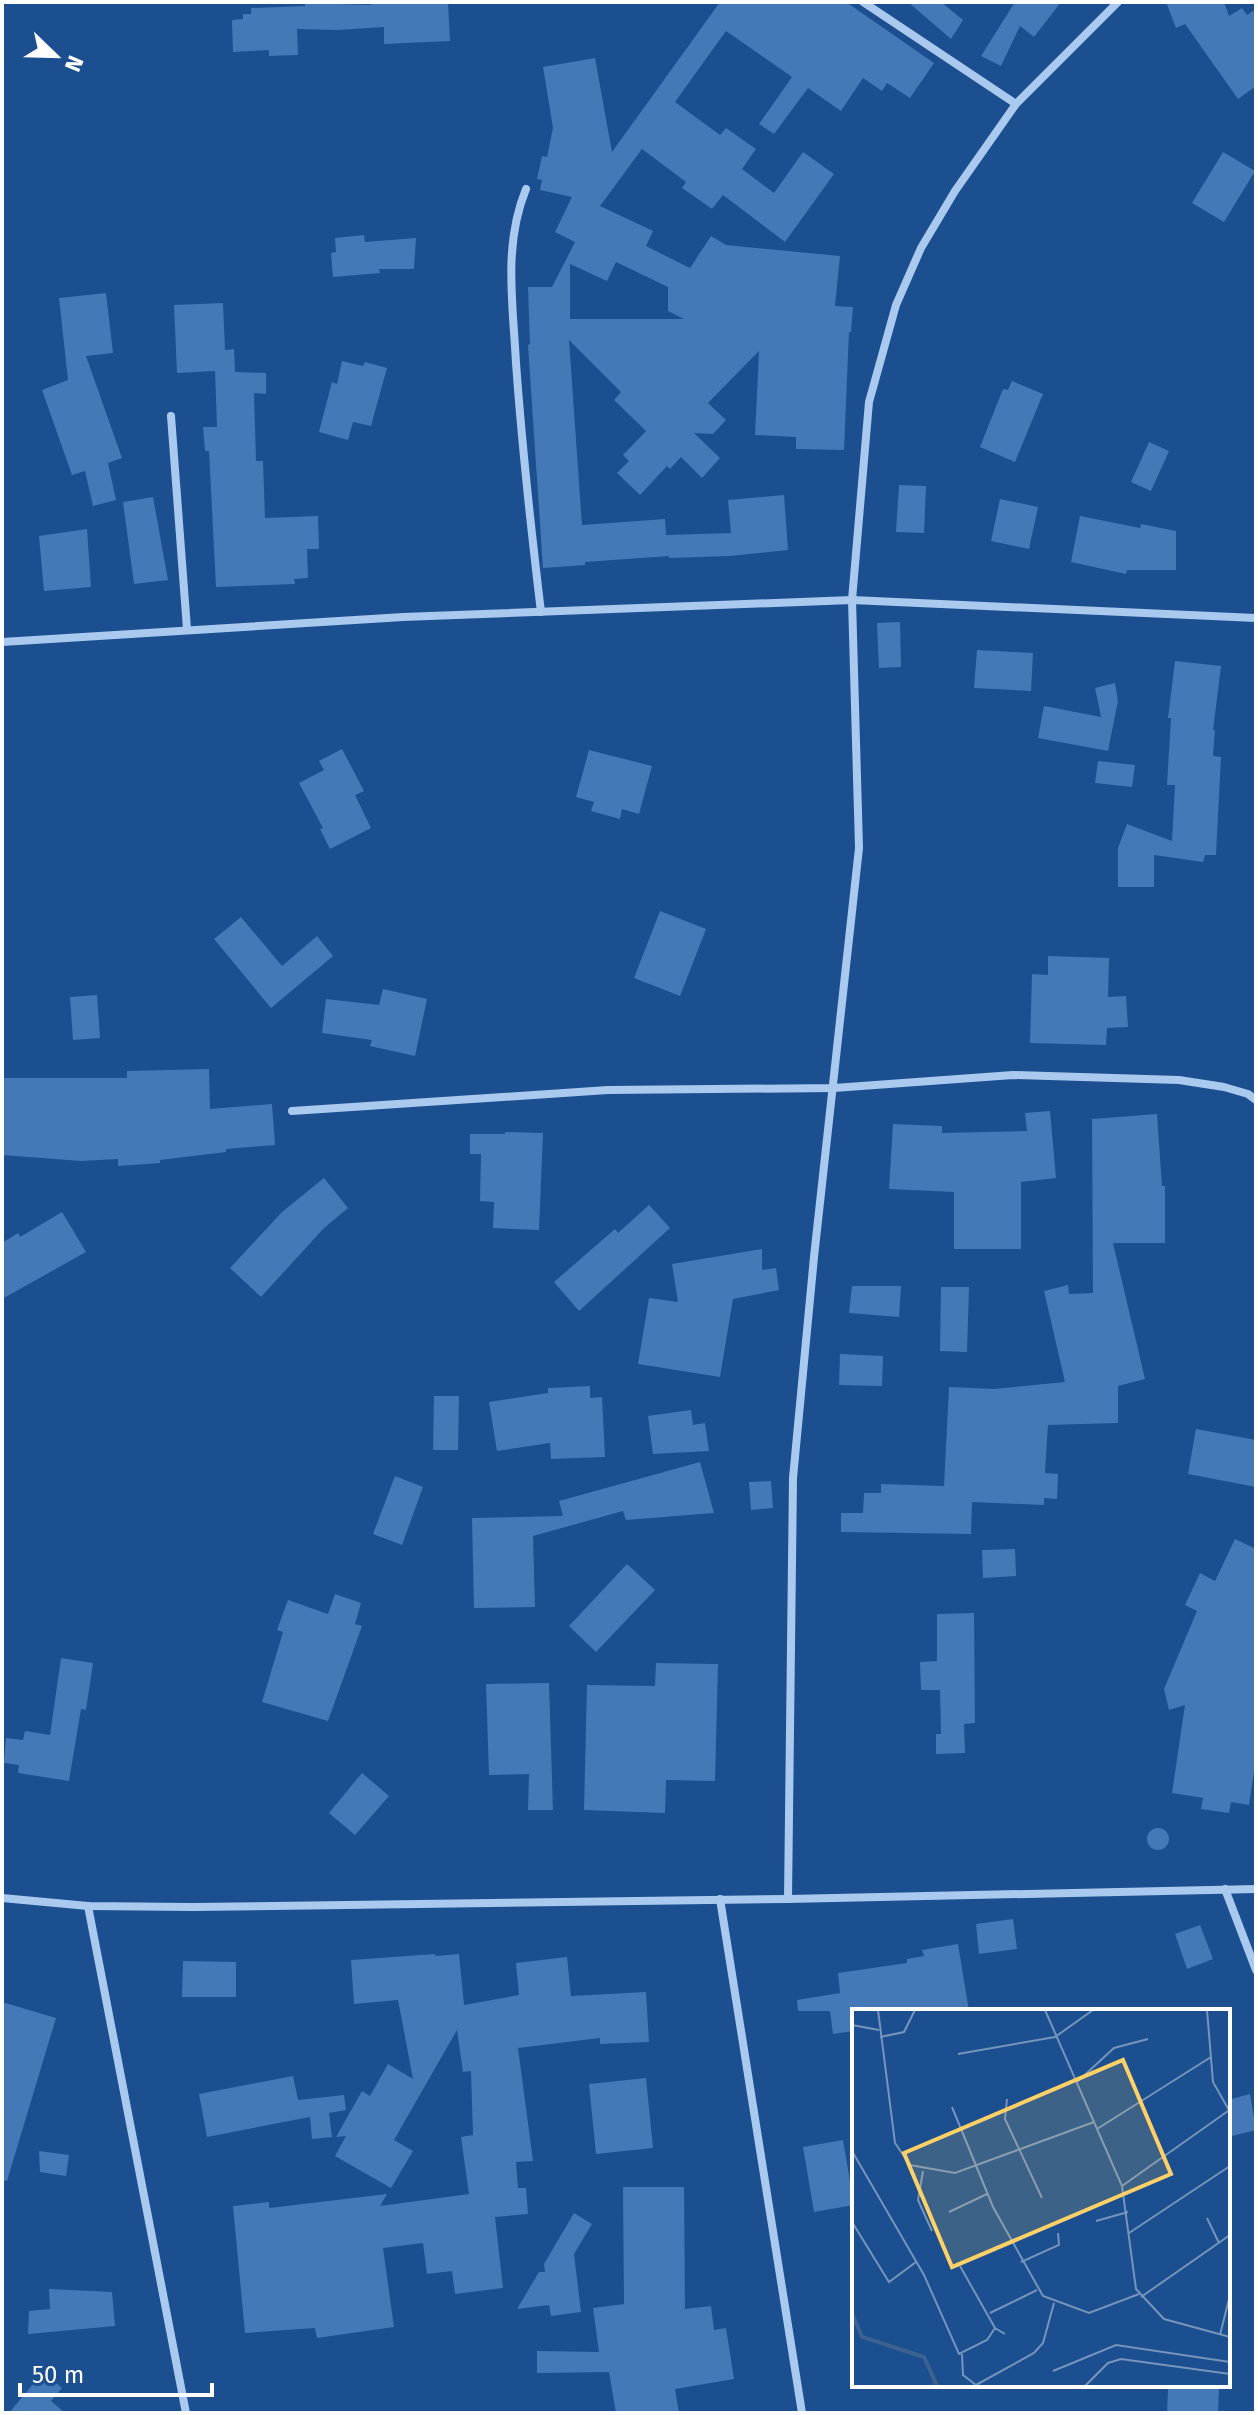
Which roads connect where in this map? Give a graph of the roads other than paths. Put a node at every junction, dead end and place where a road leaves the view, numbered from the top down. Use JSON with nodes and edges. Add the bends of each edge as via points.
{"nodes":[{"id":1,"x":863,"y":2,"type":"edge"},
{"id":2,"x":1118,"y":2,"type":"edge"},
{"id":3,"x":1016,"y":104,"type":"junction"},
{"id":4,"x":526,"y":189,"type":"dead end"},
{"id":5,"x":171,"y":416,"type":"dead end"},
{"id":6,"x":852,"y":600,"type":"junction"},
{"id":7,"x":541,"y":612,"type":"junction"},
{"id":8,"x":1256,"y":618,"type":"edge"},
{"id":9,"x":187,"y":629,"type":"junction"},
{"id":10,"x":2,"y":642,"type":"edge"},
{"id":11,"x":834,"y":1088,"type":"junction"},
{"id":12,"x":1256,"y":1100,"type":"edge"},
{"id":13,"x":292,"y":1111,"type":"dead end"},
{"id":14,"x":1225,"y":1889,"type":"junction"},
{"id":15,"x":1256,"y":1889,"type":"edge"},
{"id":16,"x":2,"y":1898,"type":"edge"},
{"id":17,"x":720,"y":1899,"type":"junction"},
{"id":18,"x":788,"y":1899,"type":"junction"},
{"id":19,"x":88,"y":1906,"type":"junction"},
{"id":20,"x":1256,"y":1970,"type":"edge"},
{"id":21,"x":186,"y":2413,"type":"edge"},
{"id":22,"x":802,"y":2413,"type":"edge"}],
"edges":[{"from":1,"to":3,"type":"street"},
{"from":2,"to":3,"type":"street"},
{"from":3,"to":6,"type":"street","via":[[927,237],[896,305],[869,402]]},
{"from":4,"to":7,"type":"street","via":[[517,212],[511,268],[522,461]]},
{"from":5,"to":9,"type":"street"},
{"from":6,"to":7,"type":"street"},
{"from":6,"to":8,"type":"street"},
{"from":6,"to":11,"type":"street","via":[[859,848]]},
{"from":7,"to":9,"type":"street"},
{"from":9,"to":10,"type":"street"},
{"from":11,"to":12,"type":"street","via":[[1013,1075],[1179,1080],[1224,1087]]},
{"from":11,"to":13,"type":"street","via":[[608,1090]]},
{"from":11,"to":18,"type":"street","via":[[793,1478]]},
{"from":14,"to":15,"type":"street"},
{"from":14,"to":18,"type":"street"},
{"from":14,"to":20,"type":"street"},
{"from":16,"to":19,"type":"street"},
{"from":17,"to":18,"type":"street"},
{"from":17,"to":19,"type":"street"},
{"from":17,"to":22,"type":"street"},
{"from":19,"to":21,"type":"street"}]}
